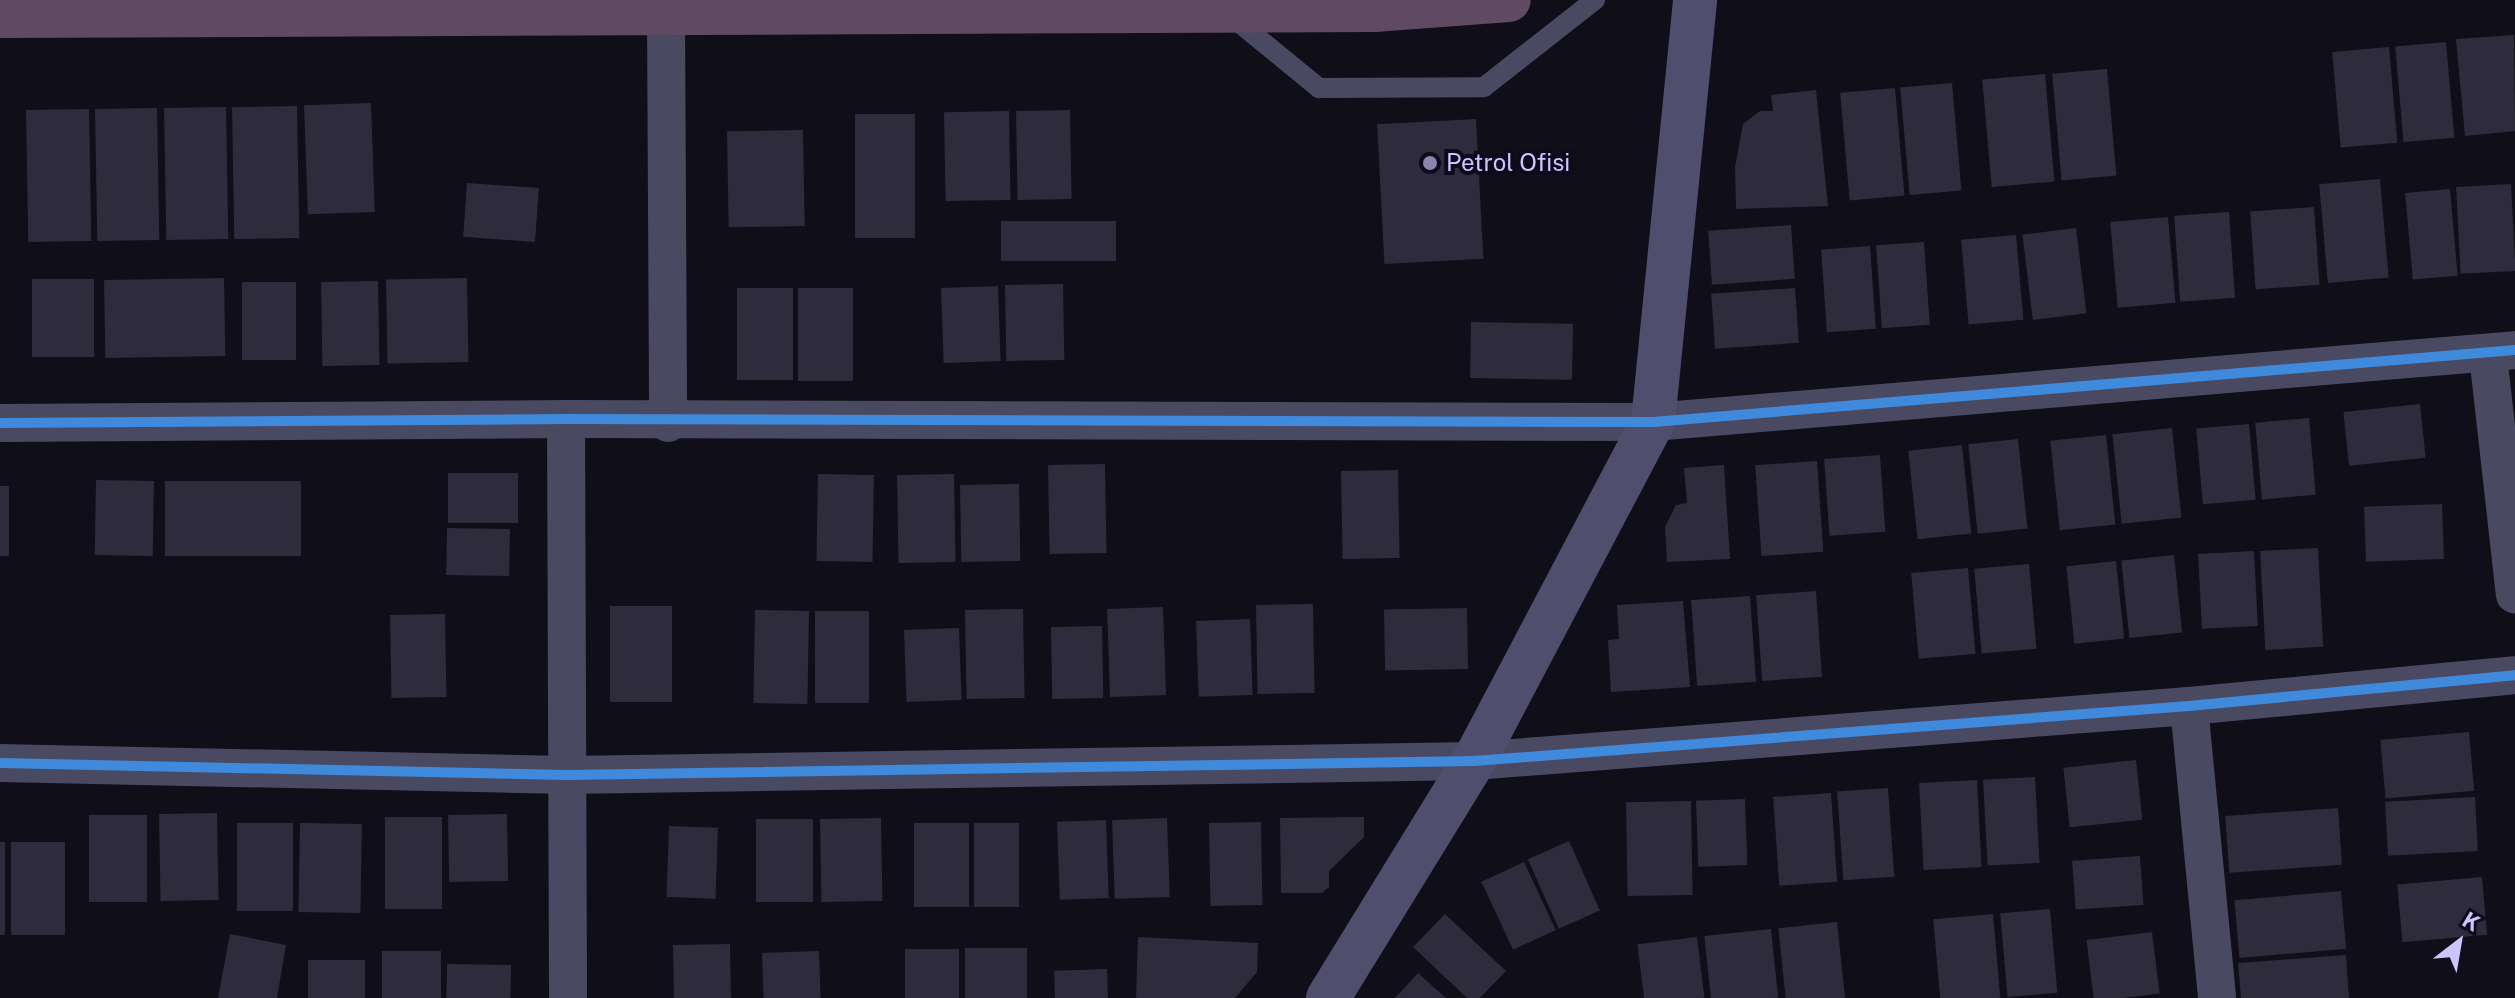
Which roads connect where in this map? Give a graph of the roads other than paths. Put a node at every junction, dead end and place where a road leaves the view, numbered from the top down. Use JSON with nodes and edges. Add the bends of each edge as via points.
{"nodes":[{"id":1,"x":1509,"y":0,"type":"edge"},
{"id":2,"x":1595,"y":0,"type":"edge"},
{"id":3,"x":1695,"y":0,"type":"edge"},
{"id":4,"x":1225,"y":11,"type":"junction"},
{"id":5,"x":666,"y":14,"type":"junction"},
{"id":6,"x":0,"y":16,"type":"edge"},
{"id":7,"x":2502,"y":352,"type":"edge"},
{"id":8,"x":566,"y":419,"type":"junction"},
{"id":9,"x":1653,"y":422,"type":"junction"},
{"id":10,"x":0,"y":423,"type":"edge"},
{"id":11,"x":668,"y":423,"type":"junction"},
{"id":12,"x":2515,"y":594,"type":"edge"},
{"id":13,"x":2515,"y":675,"type":"edge"},
{"id":14,"x":2189,"y":706,"type":"junction"},
{"id":15,"x":1474,"y":761,"type":"junction"},
{"id":16,"x":0,"y":763,"type":"edge"},
{"id":17,"x":567,"y":775,"type":"junction"},
{"id":18,"x":568,"y":998,"type":"edge"},
{"id":19,"x":1328,"y":998,"type":"edge"},
{"id":20,"x":2217,"y":998,"type":"edge"}],
"edges":[{"from":1,"to":4,"type":"highway","via":[[1374,10]]},
{"from":2,"to":4,"type":"lane","via":[[1484,87],[1319,88]]},
{"from":3,"to":9,"type":"main road"},
{"from":4,"to":5,"type":"highway"},
{"from":5,"to":6,"type":"highway"},
{"from":5,"to":11,"type":"street"},
{"from":7,"to":9,"type":"street"},
{"from":7,"to":12,"type":"street"},
{"from":8,"to":10,"type":"street"},
{"from":8,"to":11,"type":"street"},
{"from":8,"to":17,"type":"street"},
{"from":9,"to":11,"type":"street"},
{"from":9,"to":15,"type":"main road"},
{"from":13,"to":14,"type":"street"},
{"from":14,"to":15,"type":"street"},
{"from":14,"to":20,"type":"street"},
{"from":15,"to":17,"type":"street"},
{"from":15,"to":19,"type":"main road"},
{"from":16,"to":17,"type":"street"},
{"from":17,"to":18,"type":"street"}]}
